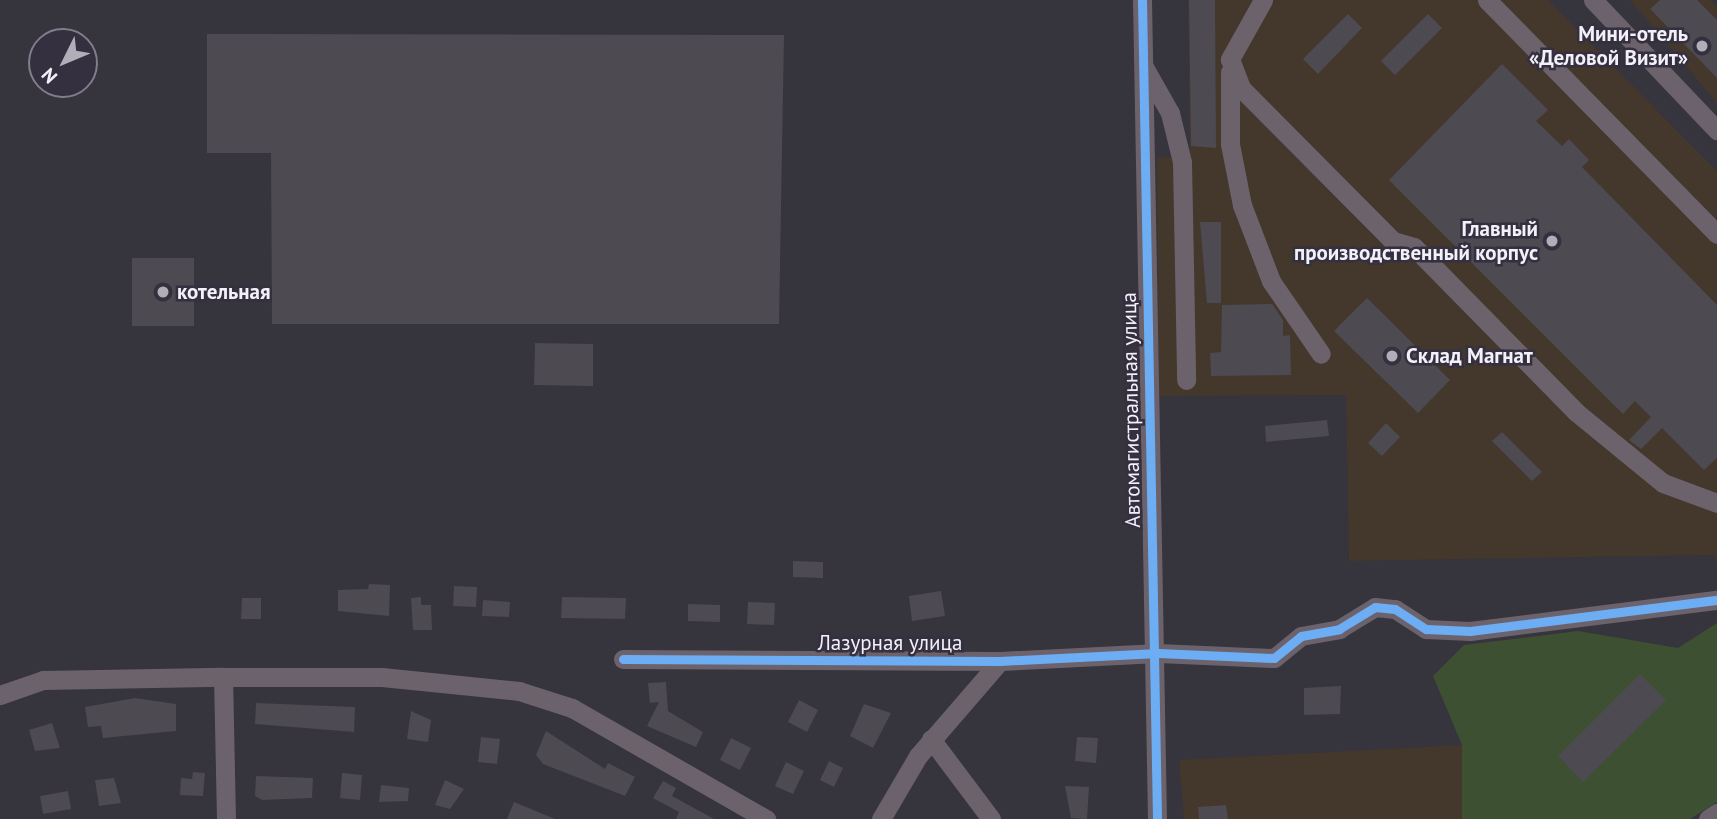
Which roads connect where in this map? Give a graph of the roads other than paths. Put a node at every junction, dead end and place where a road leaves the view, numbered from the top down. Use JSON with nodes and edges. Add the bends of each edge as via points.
{"nodes":[{"id":1,"x":1142,"y":0,"type":"edge"},
{"id":2,"x":1263,"y":0,"type":"edge"},
{"id":3,"x":1487,"y":0,"type":"edge"},
{"id":4,"x":1593,"y":0,"type":"edge"},
{"id":5,"x":1230,"y":60,"type":"junction"},
{"id":6,"x":1142,"y":63,"type":"junction"},
{"id":7,"x":1717,"y":130,"type":"edge"},
{"id":8,"x":1717,"y":234,"type":"edge"},
{"id":9,"x":1321,"y":354,"type":"dead end"},
{"id":10,"x":1186,"y":380,"type":"dead end"},
{"id":11,"x":1717,"y":503,"type":"edge"},
{"id":12,"x":1717,"y":600,"type":"edge"},
{"id":13,"x":1158,"y":653,"type":"junction"},
{"id":14,"x":623,"y":659,"type":"dead end"},
{"id":15,"x":1000,"y":661,"type":"junction"},
{"id":16,"x":223,"y":677,"type":"junction"},
{"id":17,"x":0,"y":695,"type":"edge"},
{"id":18,"x":931,"y":739,"type":"junction"},
{"id":19,"x":1717,"y":813,"type":"edge"},
{"id":20,"x":226,"y":819,"type":"edge"},
{"id":21,"x":766,"y":819,"type":"edge"},
{"id":22,"x":881,"y":819,"type":"edge"},
{"id":23,"x":991,"y":819,"type":"edge"},
{"id":24,"x":1157,"y":819,"type":"edge"},
{"id":25,"x":1708,"y":819,"type":"edge"}],
"edges":[{"from":1,"to":6,"type":"street","name":"Автомагистральная улица"},
{"from":2,"to":5,"type":"street"},
{"from":3,"to":8,"type":"street"},
{"from":4,"to":7,"type":"street"},
{"from":5,"to":9,"type":"street","via":[[1230,144],[1242,205],[1270,281]]},
{"from":5,"to":11,"type":"street","via":[[1241,88],[1394,241],[1414,247],[1576,412],[1663,483]]},
{"from":6,"to":10,"type":"street","via":[[1170,113],[1182,162]]},
{"from":6,"to":13,"type":"street","name":"Автомагистральная улица"},
{"from":12,"to":13,"type":"street","name":"Лазурная улица","via":[[1470,631],[1426,629],[1395,609],[1375,607],[1339,629],[1301,636],[1274,658]]},
{"from":13,"to":15,"type":"street","name":"Лазурная улица"},
{"from":13,"to":24,"type":"street","name":"Автомагистральная улица"},
{"from":14,"to":15,"type":"street","name":"Лазурная улица"},
{"from":15,"to":18,"type":"street"},
{"from":16,"to":17,"type":"street","via":[[43,680]]},
{"from":16,"to":20,"type":"street"},
{"from":16,"to":21,"type":"street","via":[[382,677],[519,691],[572,708]]},
{"from":18,"to":22,"type":"street"},
{"from":18,"to":23,"type":"street"},
{"from":19,"to":25,"type":"street"}]}
